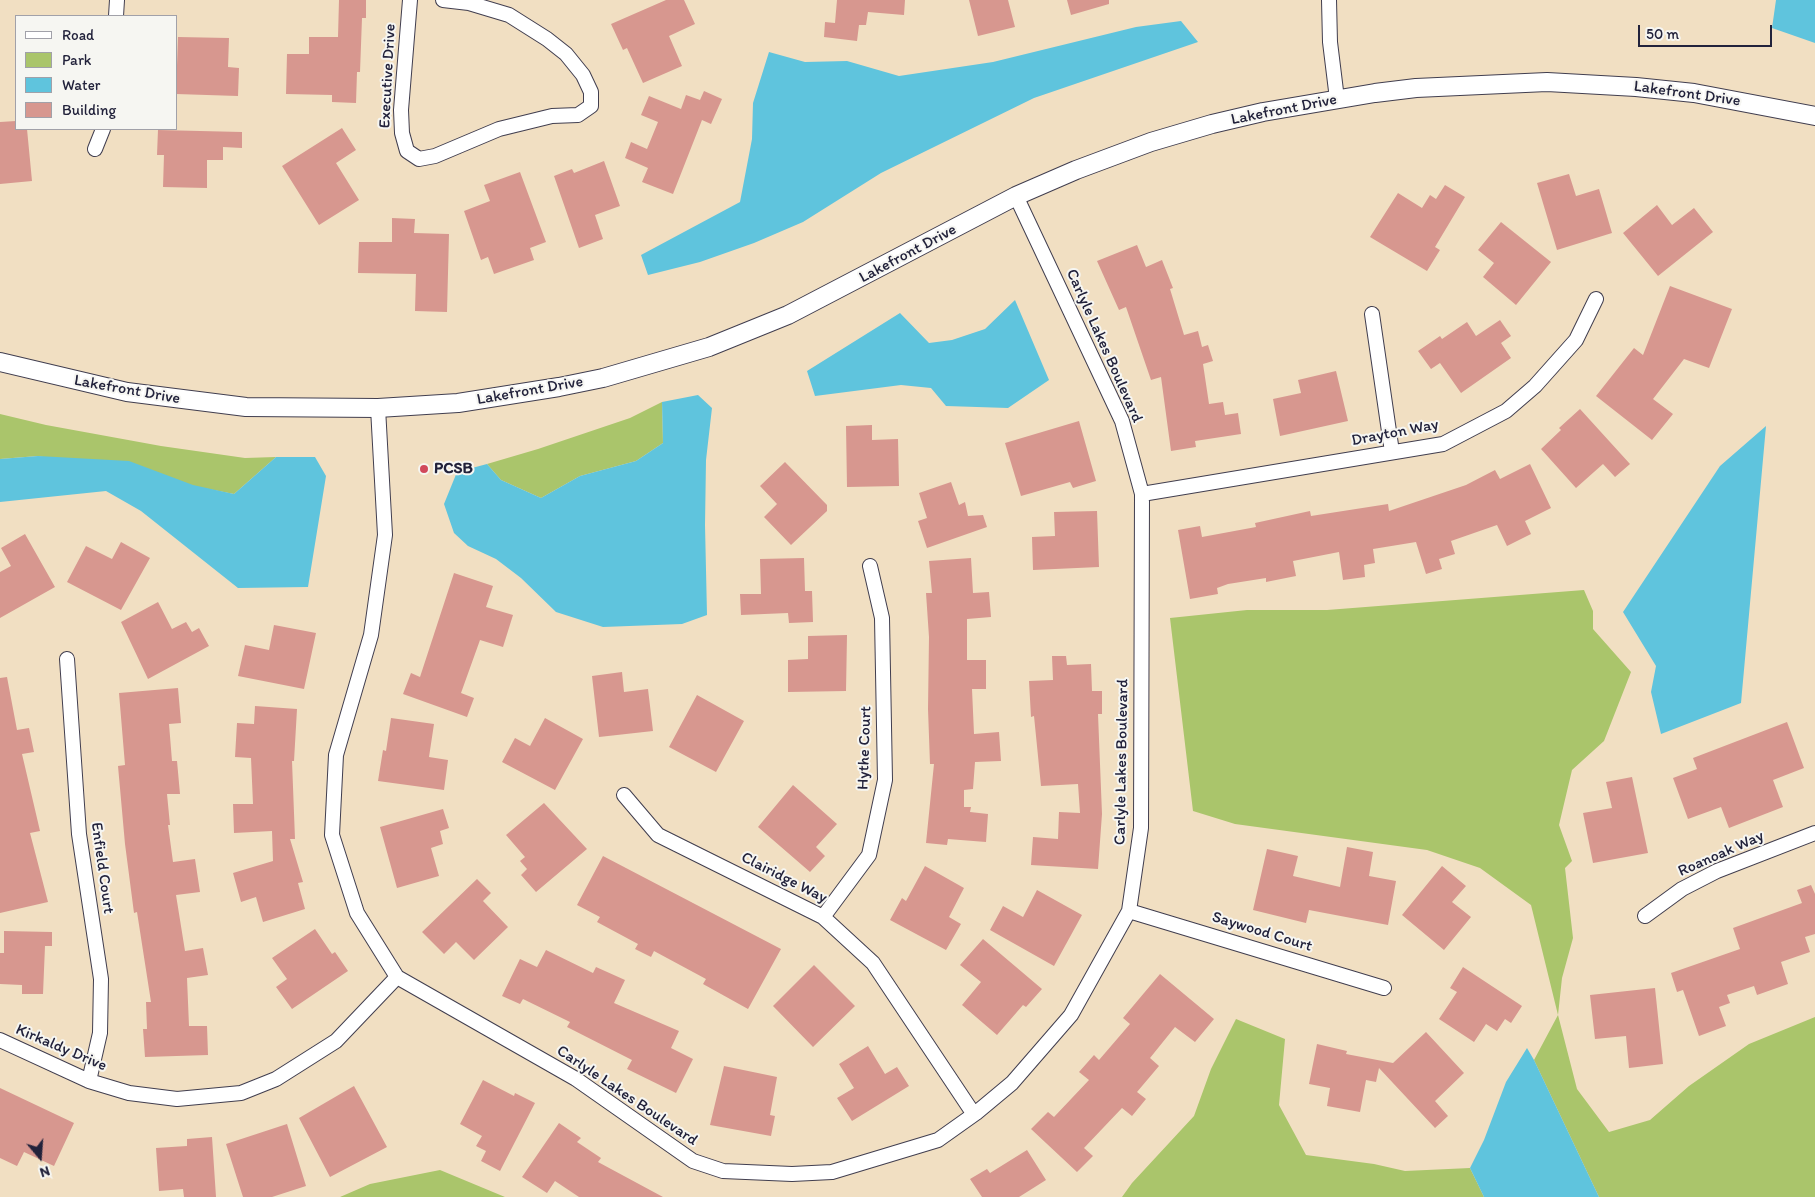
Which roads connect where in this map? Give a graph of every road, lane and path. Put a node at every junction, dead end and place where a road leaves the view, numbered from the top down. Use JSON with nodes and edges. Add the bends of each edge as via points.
{"nodes":[{"id":1,"x":117,"y":0,"type":"edge"},
{"id":2,"x":410,"y":0,"type":"edge"},
{"id":3,"x":443,"y":0,"type":"edge"},
{"id":4,"x":1329,"y":0,"type":"edge"},
{"id":5,"x":116,"y":15,"type":"edge"},
{"id":6,"x":1337,"y":99,"type":"junction"},
{"id":7,"x":1815,"y":116,"type":"edge"},
{"id":8,"x":103,"y":130,"type":"edge"},
{"id":9,"x":96,"y":149,"type":"dead end"},
{"id":10,"x":1016,"y":196,"type":"junction"},
{"id":11,"x":1596,"y":299,"type":"dead end"},
{"id":12,"x":1372,"y":314,"type":"dead end"},
{"id":13,"x":0,"y":362,"type":"edge"},
{"id":14,"x":378,"y":408,"type":"junction"},
{"id":15,"x":1392,"y":452,"type":"junction"},
{"id":16,"x":1142,"y":494,"type":"junction"},
{"id":17,"x":870,"y":566,"type":"dead end"},
{"id":18,"x":67,"y":659,"type":"dead end"},
{"id":19,"x":624,"y":795,"type":"dead end"},
{"id":20,"x":1815,"y":833,"type":"edge"},
{"id":21,"x":1129,"y":911,"type":"junction"},
{"id":22,"x":1645,"y":916,"type":"dead end"},
{"id":23,"x":823,"y":917,"type":"junction"},
{"id":24,"x":397,"y":977,"type":"junction"},
{"id":25,"x":1384,"y":988,"type":"dead end"},
{"id":26,"x":0,"y":1040,"type":"edge"},
{"id":27,"x":89,"y":1081,"type":"junction"},
{"id":28,"x":976,"y":1113,"type":"junction"}],
"edges":[{"from":1,"to":5,"type":"street"},
{"from":2,"to":3,"type":"street","name":"Executive Drive","via":[[401,110],[407,152],[419,159],[436,156],[500,129],[552,116],[578,115],[591,106],[591,92],[583,75],[566,54],[547,39],[509,15],[469,3]]},
{"from":4,"to":6,"type":"street"},
{"from":6,"to":7,"type":"street","name":"Lakefront Drive","via":[[1416,88],[1556,82],[1694,93]]},
{"from":6,"to":10,"type":"street","name":"Lakefront Drive","via":[[1263,112],[1186,132],[1076,170]]},
{"from":8,"to":9,"type":"street"},
{"from":10,"to":14,"type":"street","name":"Lakefront Drive","via":[[827,297],[709,347],[603,378],[559,387],[458,403]]},
{"from":10,"to":16,"type":"street","name":"Carlyle Lakes Boulevard","via":[[1122,421]]},
{"from":11,"to":15,"type":"street","name":"Drayton Way","via":[[1576,340],[1536,386],[1506,411],[1443,444]]},
{"from":12,"to":15,"type":"street"},
{"from":13,"to":14,"type":"street","name":"Lakefront Drive","via":[[92,385],[180,400],[264,408]]},
{"from":14,"to":24,"type":"street","name":"Carlyle Lakes Boulevard","via":[[385,535],[371,635],[336,755],[332,835],[357,913]]},
{"from":15,"to":16,"type":"street","name":"Drayton Way"},
{"from":16,"to":21,"type":"street","name":"Carlyle Lakes Boulevard","via":[[1142,828]]},
{"from":17,"to":23,"type":"street","name":"Hythe Court","via":[[882,618],[886,780],[869,855]]},
{"from":18,"to":27,"type":"street","name":"Enfield Court","via":[[79,834],[101,978],[100,1033]]},
{"from":19,"to":23,"type":"street","name":"Clairidge Way","via":[[658,835]]},
{"from":20,"to":22,"type":"street","name":"Roanoak Way","via":[[1717,871]]},
{"from":21,"to":25,"type":"street","name":"Saywood Court"},
{"from":21,"to":28,"type":"street","name":"Carlyle Lakes Boulevard","via":[[1071,1014],[1012,1083]]},
{"from":23,"to":28,"type":"street","name":"Clairidge Way","via":[[873,963],[970,1110]]},
{"from":24,"to":27,"type":"street","name":"Kirkaldy Drive","via":[[336,1041],[276,1079],[241,1093],[177,1099],[128,1092]]},
{"from":24,"to":28,"type":"street","name":"Carlyle Lakes Boulevard","via":[[576,1079],[693,1161],[724,1170],[792,1174],[832,1172],[938,1140]]},
{"from":26,"to":27,"type":"street","name":"Kirkaldy Drive"}]}
